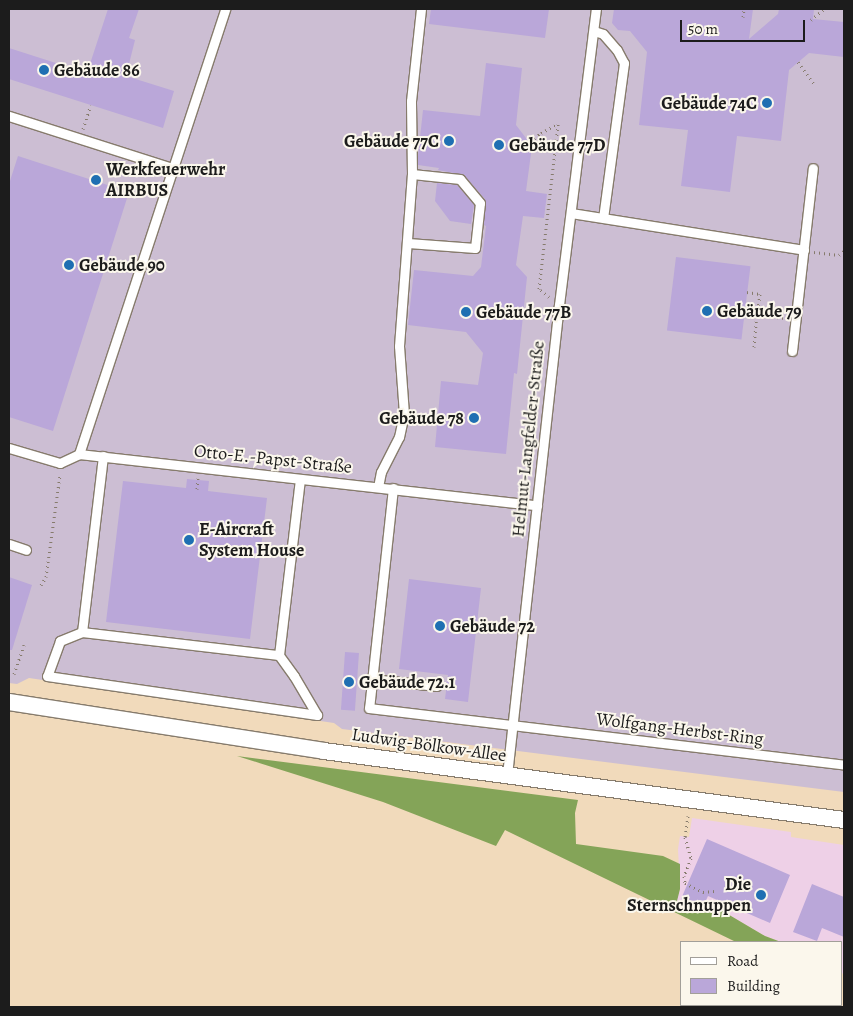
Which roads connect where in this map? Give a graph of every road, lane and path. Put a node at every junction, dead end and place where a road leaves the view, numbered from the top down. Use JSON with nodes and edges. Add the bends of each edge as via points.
{"nodes":[{"id":1,"x":224,"y":9,"type":"edge"},
{"id":2,"x":421,"y":9,"type":"edge"},
{"id":3,"x":596,"y":9,"type":"edge"},
{"id":4,"x":744,"y":9,"type":"edge"},
{"id":5,"x":824,"y":9,"type":"edge"},
{"id":6,"x":742,"y":17,"type":"dead end"},
{"id":7,"x":811,"y":20,"type":"dead end"},
{"id":8,"x":594,"y":31,"type":"junction"},
{"id":9,"x":798,"y":62,"type":"dead end"},
{"id":10,"x":812,"y":83,"type":"dead end"},
{"id":11,"x":91,"y":105,"type":"dead end"},
{"id":12,"x":9,"y":116,"type":"edge"},
{"id":13,"x":79,"y":139,"type":"junction"},
{"id":14,"x":523,"y":148,"type":"dead end"},
{"id":15,"x":172,"y":168,"type":"junction"},
{"id":16,"x":813,"y":168,"type":"dead end"},
{"id":17,"x":412,"y":174,"type":"junction"},
{"id":18,"x":571,"y":213,"type":"junction"},
{"id":19,"x":603,"y":218,"type":"junction"},
{"id":20,"x":408,"y":243,"type":"junction"},
{"id":21,"x":804,"y":250,"type":"junction"},
{"id":22,"x":844,"y":251,"type":"edge"},
{"id":23,"x":747,"y":292,"type":"dead end"},
{"id":24,"x":559,"y":306,"type":"junction"},
{"id":25,"x":757,"y":315,"type":"junction"},
{"id":26,"x":796,"y":319,"type":"junction"},
{"id":27,"x":754,"y":347,"type":"dead end"},
{"id":28,"x":792,"y":351,"type":"dead end"},
{"id":29,"x":9,"y":448,"type":"edge"},
{"id":30,"x":80,"y":454,"type":"junction"},
{"id":31,"x":103,"y":456,"type":"junction"},
{"id":32,"x":60,"y":463,"type":"junction"},
{"id":33,"x":300,"y":480,"type":"junction"},
{"id":34,"x":378,"y":487,"type":"junction"},
{"id":35,"x":393,"y":488,"type":"junction"},
{"id":36,"x":537,"y":505,"type":"junction"},
{"id":37,"x":9,"y":544,"type":"edge"},
{"id":38,"x":26,"y":550,"type":"dead end"},
{"id":39,"x":41,"y":585,"type":"dead end"},
{"id":40,"x":82,"y":632,"type":"junction"},
{"id":41,"x":24,"y":645,"type":"dead end"},
{"id":42,"x":279,"y":655,"type":"junction"},
{"id":43,"x":9,"y":676,"type":"edge"},
{"id":44,"x":372,"y":679,"type":"junction"},
{"id":45,"x":437,"y":686,"type":"dead end"},
{"id":46,"x":9,"y":702,"type":"edge"},
{"id":47,"x":512,"y":724,"type":"junction"},
{"id":48,"x":844,"y":765,"type":"edge"},
{"id":49,"x":506,"y":775,"type":"junction"},
{"id":50,"x":688,"y":815,"type":"dead end"},
{"id":51,"x":844,"y":820,"type":"edge"},
{"id":52,"x":714,"y":891,"type":"dead end"}],
"edges":[{"from":1,"to":15,"type":"lane"},
{"from":2,"to":17,"type":"lane","via":[[411,101]]},
{"from":3,"to":8,"type":"lane","name":"Helmut-Langfelder-Straße"},
{"from":4,"to":6,"type":"path"},
{"from":5,"to":7,"type":"path"},
{"from":8,"to":18,"type":"lane","name":"Helmut-Langfelder-Straße"},
{"from":8,"to":19,"type":"lane","via":[[603,34],[624,63]]},
{"from":9,"to":10,"type":"path"},
{"from":11,"to":13,"type":"path"},
{"from":12,"to":13,"type":"lane"},
{"from":13,"to":15,"type":"lane"},
{"from":14,"to":24,"type":"path","via":[[558,124],[539,289]]},
{"from":15,"to":30,"type":"lane"},
{"from":16,"to":21,"type":"lane"},
{"from":17,"to":20,"type":"lane"},
{"from":17,"to":20,"type":"lane","via":[[460,179],[480,202],[475,248]]},
{"from":18,"to":19,"type":"lane"},
{"from":18,"to":24,"type":"lane","name":"Helmut-Langfelder-Straße"},
{"from":19,"to":21,"type":"lane"},
{"from":20,"to":34,"type":"lane","via":[[399,346],[403,424],[380,472]]},
{"from":21,"to":22,"type":"path","via":[[839,255]]},
{"from":21,"to":26,"type":"lane"},
{"from":23,"to":25,"type":"path","via":[[760,294]]},
{"from":24,"to":36,"type":"lane","name":"Helmut-Langfelder-Straße"},
{"from":25,"to":26,"type":"path"},
{"from":25,"to":27,"type":"path"},
{"from":26,"to":28,"type":"lane"},
{"from":29,"to":32,"type":"lane"},
{"from":30,"to":31,"type":"lane","name":"Otto-E.-Papst-Straße"},
{"from":30,"to":32,"type":"lane","name":"Otto-E.-Papst-Straße"},
{"from":31,"to":33,"type":"lane","name":"Otto-E.-Papst-Straße"},
{"from":31,"to":40,"type":"lane"},
{"from":32,"to":39,"type":"path","via":[[46,577]]},
{"from":33,"to":34,"type":"lane","name":"Otto-E.-Papst-Straße"},
{"from":33,"to":42,"type":"lane"},
{"from":34,"to":35,"type":"lane","name":"Otto-E.-Papst-Straße"},
{"from":35,"to":36,"type":"lane","name":"Otto-E.-Papst-Straße"},
{"from":35,"to":44,"type":"lane"},
{"from":36,"to":47,"type":"lane","name":"Helmut-Langfelder-Straße"},
{"from":37,"to":38,"type":"lane"},
{"from":40,"to":42,"type":"lane"},
{"from":40,"to":42,"type":"lane","via":[[60,641],[47,676],[317,715]]},
{"from":41,"to":43,"type":"path","via":[[14,674]]},
{"from":44,"to":45,"type":"lane"},
{"from":44,"to":47,"type":"lane","name":"Wolfgang-Herbst-Ring","via":[[369,708]]},
{"from":46,"to":49,"type":"street","name":"Ludwig-Bölkow-Allee","via":[[324,751]]},
{"from":47,"to":48,"type":"lane","name":"Wolfgang-Herbst-Ring"},
{"from":47,"to":49,"type":"lane","name":"Helmut-Langfelder-Straße"},
{"from":49,"to":51,"type":"street","name":"Ludwig-Bölkow-Allee"},
{"from":50,"to":52,"type":"path","via":[[685,837],[691,858],[684,883],[703,892]]}]}
